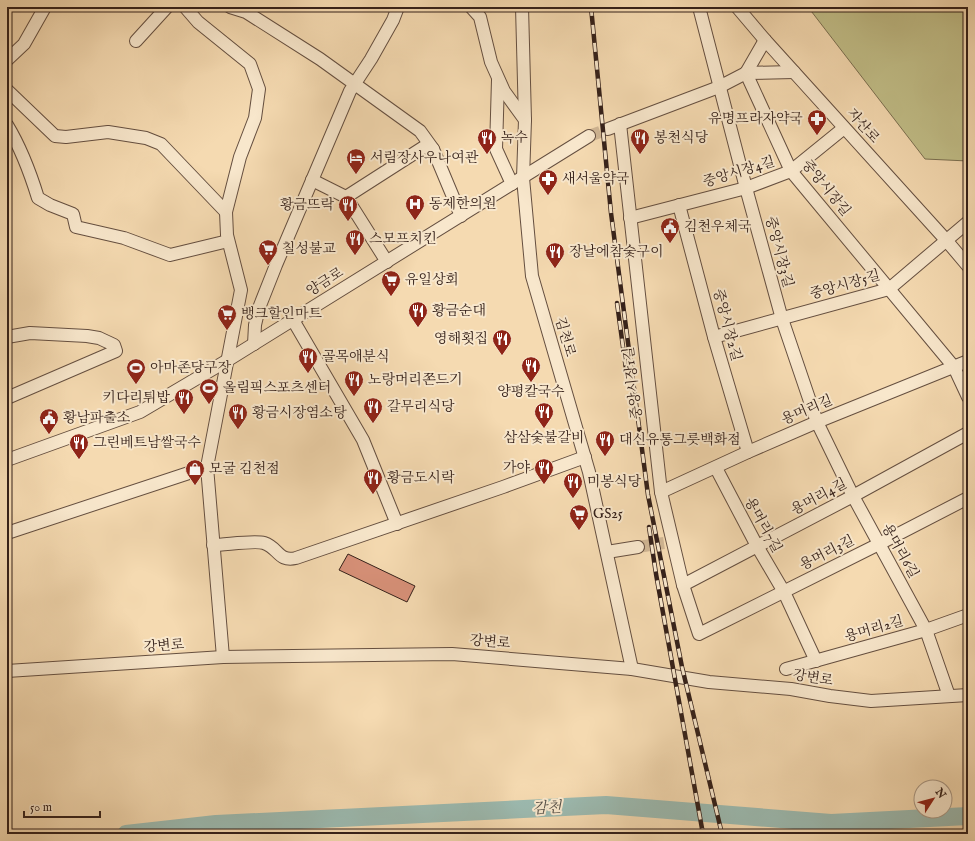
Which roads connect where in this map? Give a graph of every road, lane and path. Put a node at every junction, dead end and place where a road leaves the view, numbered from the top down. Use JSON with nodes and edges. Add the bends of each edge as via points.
{"nodes":[{"id":1,"x":45,"y":7,"type":"edge"},
{"id":2,"x":167,"y":7,"type":"edge"},
{"id":3,"x":185,"y":7,"type":"edge"},
{"id":4,"x":230,"y":7,"type":"edge"},
{"id":5,"x":398,"y":7,"type":"edge"},
{"id":6,"x":471,"y":7,"type":"edge"},
{"id":7,"x":522,"y":7,"type":"edge"},
{"id":8,"x":699,"y":7,"type":"edge"},
{"id":9,"x":736,"y":7,"type":"edge"},
{"id":10,"x":764,"y":40,"type":"junction"},
{"id":11,"x":136,"y":41,"type":"dead end"},
{"id":12,"x":7,"y":60,"type":"edge"},
{"id":13,"x":794,"y":72,"type":"junction"},
{"id":14,"x":746,"y":73,"type":"junction"},
{"id":15,"x":498,"y":77,"type":"junction"},
{"id":16,"x":355,"y":84,"type":"junction"},
{"id":17,"x":719,"y":87,"type":"junction"},
{"id":18,"x":7,"y":90,"type":"edge"},
{"id":19,"x":525,"y":120,"type":"junction"},
{"id":20,"x":620,"y":124,"type":"junction"},
{"id":21,"x":7,"y":125,"type":"edge"},
{"id":22,"x":844,"y":128,"type":"junction"},
{"id":23,"x":608,"y":129,"type":"tunnel mouth"},
{"id":24,"x":589,"y":136,"type":"tunnel mouth"},
{"id":25,"x":433,"y":149,"type":"junction"},
{"id":26,"x":791,"y":171,"type":"junction"},
{"id":27,"x":312,"y":180,"type":"junction"},
{"id":28,"x":518,"y":181,"type":"junction"},
{"id":29,"x":746,"y":188,"type":"junction"},
{"id":30,"x":346,"y":197,"type":"junction"},
{"id":31,"x":679,"y":204,"type":"junction"},
{"id":32,"x":226,"y":212,"type":"junction"},
{"id":33,"x":461,"y":216,"type":"junction"},
{"id":34,"x":630,"y":218,"type":"junction"},
{"id":35,"x":968,"y":222,"type":"edge"},
{"id":36,"x":946,"y":240,"type":"junction"},
{"id":37,"x":228,"y":241,"type":"junction"},
{"id":38,"x":387,"y":262,"type":"junction"},
{"id":39,"x":968,"y":266,"type":"edge"},
{"id":40,"x":889,"y":289,"type":"junction"},
{"id":41,"x":782,"y":319,"type":"junction"},
{"id":42,"x":293,"y":320,"type":"junction"},
{"id":43,"x":7,"y":336,"type":"edge"},
{"id":44,"x":714,"y":337,"type":"junction"},
{"id":45,"x":254,"y":344,"type":"junction"},
{"id":46,"x":228,"y":360,"type":"junction"},
{"id":47,"x":968,"y":362,"type":"edge"},
{"id":48,"x":954,"y":367,"type":"junction"},
{"id":49,"x":968,"y":397,"type":"edge"},
{"id":50,"x":7,"y":398,"type":"edge"},
{"id":51,"x":817,"y":422,"type":"junction"},
{"id":52,"x":968,"y":433,"type":"edge"},
{"id":53,"x":748,"y":452,"type":"junction"},
{"id":54,"x":585,"y":457,"type":"junction"},
{"id":55,"x":7,"y":460,"type":"edge"},
{"id":56,"x":207,"y":467,"type":"junction"},
{"id":57,"x":716,"y":468,"type":"junction"},
{"id":58,"x":661,"y":492,"type":"junction"},
{"id":59,"x":853,"y":496,"type":"junction"},
{"id":60,"x":968,"y":498,"type":"edge"},
{"id":61,"x":396,"y":524,"type":"junction"},
{"id":62,"x":7,"y":533,"type":"edge"},
{"id":63,"x":879,"y":544,"type":"junction"},
{"id":64,"x":213,"y":546,"type":"junction"},
{"id":65,"x":757,"y":546,"type":"junction"},
{"id":66,"x":638,"y":547,"type":"tunnel mouth"},
{"id":67,"x":607,"y":552,"type":"junction"},
{"id":68,"x":683,"y":585,"type":"junction"},
{"id":69,"x":784,"y":592,"type":"junction"},
{"id":70,"x":968,"y":615,"type":"edge"},
{"id":71,"x":926,"y":630,"type":"junction"},
{"id":72,"x":699,"y":634,"type":"joint"},
{"id":73,"x":223,"y":657,"type":"junction"},
{"id":74,"x":816,"y":661,"type":"junction"},
{"id":75,"x":632,"y":669,"type":"junction"},
{"id":76,"x":786,"y":669,"type":"dead end"},
{"id":77,"x":7,"y":671,"type":"edge"},
{"id":78,"x":968,"y":695,"type":"edge"},
{"id":79,"x":949,"y":696,"type":"junction"}],
"edges":[{"from":1,"to":12,"type":"street","via":[[24,44]]},
{"from":2,"to":11,"type":"street"},
{"from":3,"to":32,"type":"street","via":[[198,22],[250,64],[259,89],[255,118],[240,157]]},
{"from":4,"to":16,"type":"street","via":[[246,12]]},
{"from":5,"to":16,"type":"street"},
{"from":6,"to":15,"type":"street","via":[[480,17],[491,62]]},
{"from":7,"to":19,"type":"street","name":"김천로"},
{"from":8,"to":17,"type":"street","name":"중앙시장3길"},
{"from":9,"to":10,"type":"street","name":"자산로"},
{"from":10,"to":13,"type":"street","name":"자산로"},
{"from":10,"to":14,"type":"street"},
{"from":13,"to":14,"type":"street"},
{"from":13,"to":22,"type":"street","name":"자산로"},
{"from":14,"to":17,"type":"street"},
{"from":14,"to":26,"type":"street","name":"중앙시장길"},
{"from":15,"to":19,"type":"street","via":[[504,91]]},
{"from":15,"to":28,"type":"street","via":[[496,149]]},
{"from":16,"to":25,"type":"street","via":[[420,131]]},
{"from":16,"to":27,"type":"street"},
{"from":17,"to":20,"type":"street"},
{"from":17,"to":29,"type":"street","name":"중앙시장3길"},
{"from":18,"to":32,"type":"street","via":[[55,136],[108,132],[146,138],[161,144]]},
{"from":19,"to":28,"type":"street","name":"김천로"},
{"from":20,"to":23,"type":"street"},
{"from":20,"to":34,"type":"street","name":"중앙시장1길"},
{"from":21,"to":37,"type":"street","via":[[32,177],[38,198],[73,214],[76,227],[124,238],[170,255]]},
{"from":22,"to":26,"type":"street","name":"중앙시장4길"},
{"from":22,"to":36,"type":"street","name":"자산로"},
{"from":24,"to":28,"type":"street"},
{"from":25,"to":30,"type":"street","via":[[424,147]]},
{"from":25,"to":33,"type":"street"},
{"from":26,"to":29,"type":"street","name":"중앙시장4길"},
{"from":26,"to":40,"type":"street","name":"중앙시장길"},
{"from":27,"to":30,"type":"street"},
{"from":27,"to":45,"type":"street","via":[[259,308]]},
{"from":28,"to":33,"type":"street","name":"양금로"},
{"from":28,"to":54,"type":"street","name":"김천로","via":[[532,276]]},
{"from":29,"to":31,"type":"street","name":"중앙시장4길"},
{"from":29,"to":41,"type":"street","name":"중앙시장3길"},
{"from":30,"to":38,"type":"street"},
{"from":31,"to":34,"type":"street","name":"중앙시장4길"},
{"from":31,"to":44,"type":"street","name":"중앙시장2길"},
{"from":32,"to":37,"type":"street"},
{"from":33,"to":38,"type":"street","name":"양금로"},
{"from":34,"to":58,"type":"street","name":"중앙시장1길"},
{"from":35,"to":36,"type":"street","name":"중앙시장5길"},
{"from":36,"to":39,"type":"street","name":"자산로"},
{"from":36,"to":40,"type":"street","name":"중앙시장5길"},
{"from":37,"to":46,"type":"street","via":[[241,290]]},
{"from":38,"to":42,"type":"street","name":"양금로"},
{"from":40,"to":41,"type":"street","name":"중앙시장5길"},
{"from":40,"to":48,"type":"street","name":"중앙시장길"},
{"from":41,"to":44,"type":"street","name":"중앙시장5길"},
{"from":41,"to":51,"type":"street","name":"중앙시장3길"},
{"from":42,"to":45,"type":"street","name":"양금로"},
{"from":42,"to":61,"type":"street","via":[[363,440]]},
{"from":43,"to":50,"type":"street","via":[[30,333],[87,336],[114,345],[116,351]]},
{"from":44,"to":53,"type":"street","name":"중앙시장2길"},
{"from":45,"to":46,"type":"street","name":"양금로"},
{"from":46,"to":55,"type":"street","name":"양금로","via":[[140,412]]},
{"from":46,"to":56,"type":"street"},
{"from":47,"to":48,"type":"street","name":"용머리길"},
{"from":48,"to":49,"type":"street","name":"중앙시장길"},
{"from":48,"to":51,"type":"street","name":"용머리길"},
{"from":51,"to":53,"type":"street","name":"용머리길"},
{"from":51,"to":59,"type":"street","name":"용머리6길"},
{"from":52,"to":59,"type":"street","name":"용머리4길"},
{"from":53,"to":57,"type":"street","name":"용머리길"},
{"from":54,"to":61,"type":"street"},
{"from":54,"to":67,"type":"street","name":"김천로"},
{"from":56,"to":62,"type":"street"},
{"from":56,"to":64,"type":"street"},
{"from":57,"to":58,"type":"street","name":"용머리길"},
{"from":57,"to":65,"type":"street","name":"용머리7길"},
{"from":58,"to":68,"type":"street","name":"중앙시장1길","via":[[668,542]]},
{"from":59,"to":63,"type":"street","name":"용머리6길"},
{"from":59,"to":65,"type":"street","name":"용머리4길"},
{"from":60,"to":63,"type":"street","name":"용머리3길"},
{"from":61,"to":64,"type":"street","via":[[289,560],[264,543]]},
{"from":63,"to":69,"type":"street","name":"용머리3길"},
{"from":63,"to":71,"type":"street","name":"용머리6길"},
{"from":64,"to":73,"type":"street"},
{"from":65,"to":68,"type":"street","name":"용머리4길"},
{"from":65,"to":69,"type":"street","name":"용머리7길"},
{"from":66,"to":67,"type":"street"},
{"from":67,"to":75,"type":"street","name":"김천로"},
{"from":68,"to":72,"type":"street","name":"중앙시장1길"},
{"from":69,"to":72,"type":"street","name":"용머리3길"},
{"from":69,"to":74,"type":"street","name":"용머리7길"},
{"from":70,"to":71,"type":"street","name":"용머리2길"},
{"from":71,"to":74,"type":"street","name":"용머리2길"},
{"from":71,"to":79,"type":"street","name":"용머리6길"},
{"from":73,"to":75,"type":"street","name":"강변로","via":[[452,654]]},
{"from":73,"to":77,"type":"street","name":"강변로"},
{"from":74,"to":76,"type":"street","name":"용머리2길"},
{"from":75,"to":79,"type":"street","name":"강변로","via":[[709,682],[790,689],[872,701]]},
{"from":78,"to":79,"type":"street","name":"강변로"}]}
